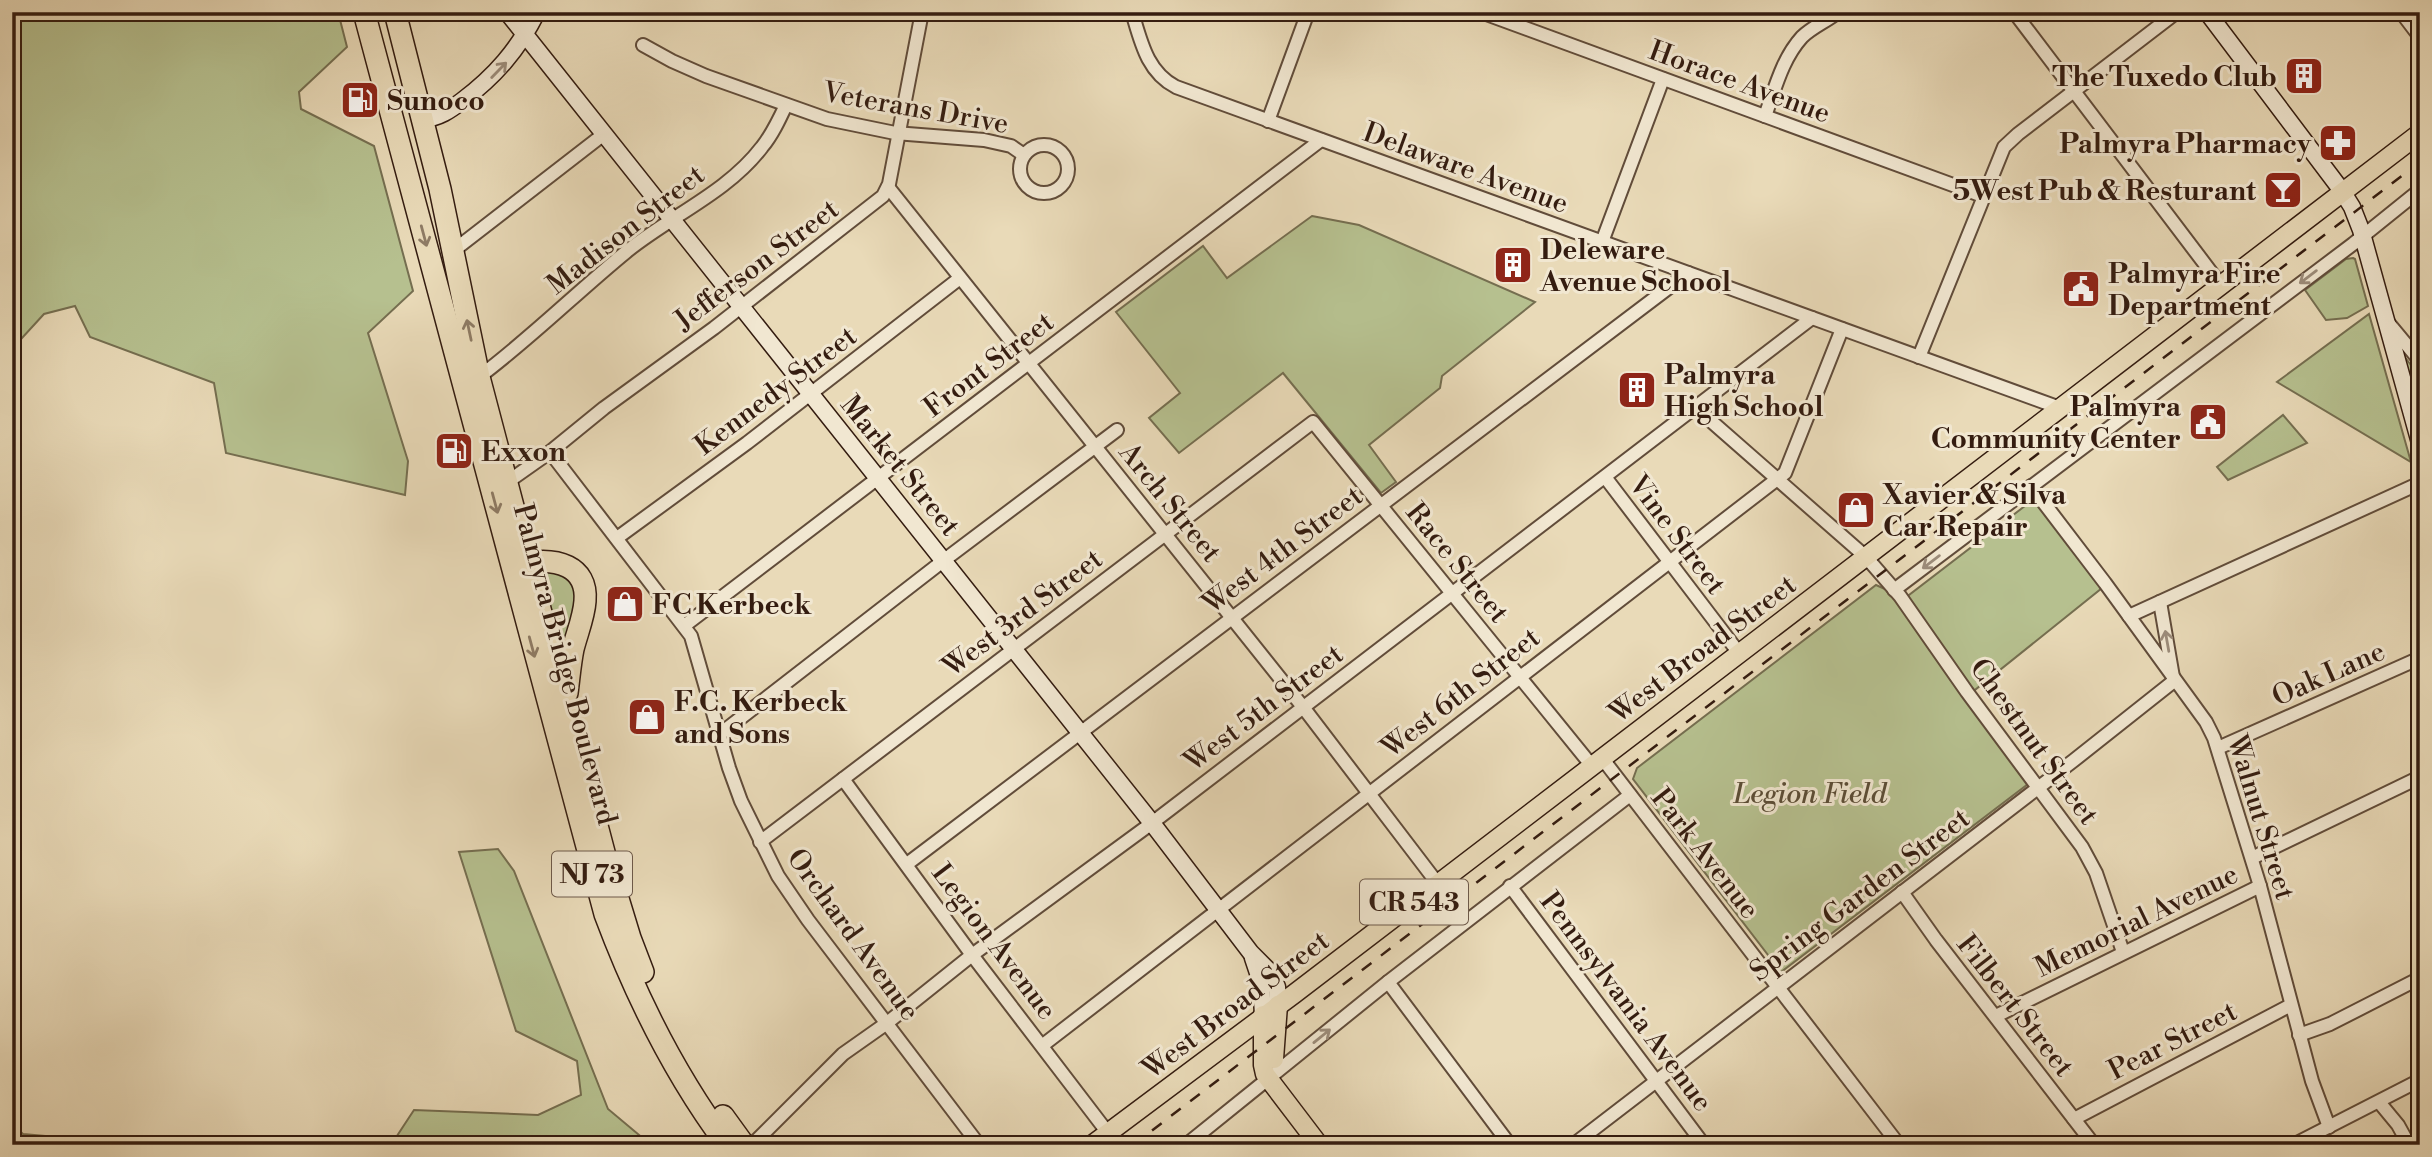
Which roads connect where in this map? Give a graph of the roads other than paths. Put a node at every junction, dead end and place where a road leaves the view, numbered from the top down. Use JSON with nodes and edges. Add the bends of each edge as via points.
{"nodes":[{"id":1,"x":364,"y":12,"type":"edge"},
{"id":2,"x":375,"y":12,"type":"edge"},
{"id":3,"x":395,"y":12,"type":"edge"},
{"id":4,"x":507,"y":12,"type":"edge"},
{"id":5,"x":537,"y":12,"type":"edge"},
{"id":6,"x":922,"y":12,"type":"edge"},
{"id":7,"x":1132,"y":12,"type":"edge"},
{"id":8,"x":1308,"y":12,"type":"edge"},
{"id":9,"x":1481,"y":12,"type":"edge"},
{"id":10,"x":2014,"y":12,"type":"edge"},
{"id":11,"x":2178,"y":12,"type":"edge"},
{"id":12,"x":2207,"y":12,"type":"edge"},
{"id":13,"x":2401,"y":12,"type":"edge"},
{"id":14,"x":1829,"y":15,"type":"edge"},
{"id":15,"x":1510,"y":17,"type":"edge"},
{"id":16,"x":525,"y":36,"type":"junction"},
{"id":17,"x":2420,"y":37,"type":"edge"},
{"id":18,"x":643,"y":45,"type":"dead end"},
{"id":19,"x":1663,"y":79,"type":"junction"},
{"id":20,"x":2074,"y":92,"type":"junction"},
{"id":21,"x":786,"y":105,"type":"junction"},
{"id":22,"x":1765,"y":116,"type":"junction"},
{"id":23,"x":423,"y":119,"type":"junction"},
{"id":24,"x":1268,"y":121,"type":"junction"},
{"id":25,"x":900,"y":133,"type":"junction"},
{"id":26,"x":2420,"y":133,"type":"edge"},
{"id":27,"x":604,"y":134,"type":"junction"},
{"id":28,"x":1321,"y":140,"type":"junction"},
{"id":29,"x":1024,"y":155,"type":"dead end"},
{"id":30,"x":888,"y":187,"type":"junction"},
{"id":31,"x":2420,"y":190,"type":"edge"},
{"id":32,"x":2342,"y":191,"type":"junction"},
{"id":33,"x":1983,"y":196,"type":"junction"},
{"id":34,"x":672,"y":220,"type":"junction"},
{"id":35,"x":2363,"y":236,"type":"junction"},
{"id":36,"x":1602,"y":242,"type":"junction"},
{"id":37,"x":453,"y":251,"type":"junction"},
{"id":38,"x":1688,"y":273,"type":"junction"},
{"id":39,"x":960,"y":278,"type":"junction"},
{"id":40,"x":2220,"y":284,"type":"junction"},
{"id":41,"x":741,"y":307,"type":"junction"},
{"id":42,"x":1812,"y":318,"type":"junction"},
{"id":43,"x":2385,"y":320,"type":"junction"},
{"id":44,"x":1842,"y":329,"type":"junction"},
{"id":45,"x":1919,"y":357,"type":"junction"},
{"id":46,"x":2420,"y":361,"type":"edge"},
{"id":47,"x":1028,"y":364,"type":"junction"},
{"id":48,"x":479,"y":377,"type":"junction"},
{"id":49,"x":810,"y":394,"type":"junction"},
{"id":50,"x":1695,"y":407,"type":"junction"},
{"id":51,"x":2060,"y":408,"type":"junction"},
{"id":52,"x":1313,"y":422,"type":"joint"},
{"id":53,"x":1116,"y":430,"type":"dead end"},
{"id":54,"x":2420,"y":443,"type":"edge"},
{"id":55,"x":1095,"y":446,"type":"junction"},
{"id":56,"x":550,"y":452,"type":"junction"},
{"id":57,"x":1605,"y":477,"type":"junction"},
{"id":58,"x":878,"y":479,"type":"junction"},
{"id":59,"x":1777,"y":479,"type":"junction"},
{"id":60,"x":506,"y":483,"type":"junction"},
{"id":61,"x":2420,"y":483,"type":"edge"},
{"id":62,"x":2031,"y":486,"type":"junction"},
{"id":63,"x":1381,"y":505,"type":"junction"},
{"id":64,"x":1165,"y":534,"type":"junction"},
{"id":65,"x":617,"y":538,"type":"junction"},
{"id":66,"x":1866,"y":557,"type":"junction"},
{"id":67,"x":943,"y":561,"type":"junction"},
{"id":68,"x":1669,"y":562,"type":"junction"},
{"id":69,"x":527,"y":563,"type":"junction"},
{"id":70,"x":1894,"y":590,"type":"junction"},
{"id":71,"x":1452,"y":593,"type":"junction"},
{"id":72,"x":2160,"y":602,"type":"junction"},
{"id":73,"x":2129,"y":616,"type":"junction"},
{"id":74,"x":1232,"y":618,"type":"junction"},
{"id":75,"x":684,"y":626,"type":"junction"},
{"id":76,"x":1014,"y":649,"type":"junction"},
{"id":77,"x":1739,"y":653,"type":"junction"},
{"id":78,"x":2420,"y":658,"type":"edge"},
{"id":79,"x":1520,"y":677,"type":"junction"},
{"id":80,"x":2174,"y":681,"type":"junction"},
{"id":81,"x":565,"y":705,"type":"junction"},
{"id":82,"x":1303,"y":707,"type":"junction"},
{"id":83,"x":1080,"y":733,"type":"junction"},
{"id":84,"x":720,"y":734,"type":"junction"},
{"id":85,"x":2218,"y":748,"type":"junction"},
{"id":86,"x":1597,"y":762,"type":"junction"},
{"id":87,"x":2420,"y":777,"type":"edge"},
{"id":88,"x":843,"y":779,"type":"junction"},
{"id":89,"x":2039,"y":787,"type":"junction"},
{"id":90,"x":1368,"y":795,"type":"junction"},
{"id":91,"x":1630,"y":795,"type":"junction"},
{"id":92,"x":1152,"y":823,"type":"junction"},
{"id":93,"x":760,"y":842,"type":"junction"},
{"id":94,"x":2252,"y":858,"type":"junction"},
{"id":95,"x":907,"y":864,"type":"junction"},
{"id":96,"x":1438,"y":884,"type":"junction"},
{"id":97,"x":1510,"y":886,"type":"junction"},
{"id":98,"x":2260,"y":886,"type":"junction"},
{"id":99,"x":1902,"y":892,"type":"junction"},
{"id":100,"x":1217,"y":910,"type":"junction"},
{"id":101,"x":2123,"y":952,"type":"junction"},
{"id":102,"x":972,"y":955,"type":"junction"},
{"id":103,"x":2420,"y":978,"type":"edge"},
{"id":104,"x":1388,"y":982,"type":"junction"},
{"id":105,"x":1778,"y":988,"type":"junction"},
{"id":106,"x":2291,"y":1005,"type":"junction"},
{"id":107,"x":1271,"y":1010,"type":"junction"},
{"id":108,"x":1996,"y":1016,"type":"junction"},
{"id":109,"x":887,"y":1023,"type":"junction"},
{"id":110,"x":2299,"y":1035,"type":"junction"},
{"id":111,"x":1043,"y":1045,"type":"junction"},
{"id":112,"x":1269,"y":1080,"type":"junction"},
{"id":113,"x":2420,"y":1080,"type":"edge"},
{"id":114,"x":1656,"y":1081,"type":"junction"},
{"id":115,"x":2379,"y":1102,"type":"junction"},
{"id":116,"x":2074,"y":1119,"type":"junction"},
{"id":117,"x":2329,"y":1127,"type":"junction"},
{"id":118,"x":1108,"y":1133,"type":"junction"},
{"id":119,"x":727,"y":1145,"type":"edge"},
{"id":120,"x":744,"y":1145,"type":"edge"},
{"id":121,"x":752,"y":1145,"type":"edge"},
{"id":122,"x":979,"y":1145,"type":"edge"},
{"id":123,"x":1092,"y":1145,"type":"edge"},
{"id":124,"x":1186,"y":1145,"type":"edge"},
{"id":125,"x":1319,"y":1145,"type":"edge"},
{"id":126,"x":1510,"y":1145,"type":"edge"},
{"id":127,"x":1573,"y":1145,"type":"edge"},
{"id":128,"x":1704,"y":1145,"type":"edge"},
{"id":129,"x":1899,"y":1145,"type":"edge"},
{"id":130,"x":2094,"y":1145,"type":"edge"},
{"id":131,"x":2293,"y":1145,"type":"edge"},
{"id":132,"x":2409,"y":1145,"type":"edge"}],
"edges":[{"from":1,"to":119,"type":"highway","name":"Palmyra Bridge Boulevard","number":"NJ 73","one_way":true,"via":[[598,894],[653,1027]]},
{"from":2,"to":23,"type":"highway","via":[[406,110]]},
{"from":3,"to":23,"type":"highway","name":"Palmyra Bridge Boulevard","number":"NJ 73"},
{"from":4,"to":16,"type":"street","name":"Market Street"},
{"from":5,"to":16,"type":"street"},
{"from":6,"to":25,"type":"street"},
{"from":7,"to":24,"type":"street","name":"Delaware Avenue","via":[[1145,55],[1163,78],[1185,91]]},
{"from":8,"to":24,"type":"street"},
{"from":9,"to":15,"type":"street","name":"Horace Avenue"},
{"from":10,"to":20,"type":"street"},
{"from":11,"to":20,"type":"street"},
{"from":12,"to":32,"type":"street"},
{"from":13,"to":17,"type":"street"},
{"from":14,"to":22,"type":"street","via":[[1803,36],[1789,56]]},
{"from":15,"to":19,"type":"street","name":"Horace Avenue"},
{"from":23,"to":16,"type":"street","one_way":true,"via":[[443,114],[481,87]]},
{"from":16,"to":27,"type":"street","name":"Market Street"},
{"from":18,"to":21,"type":"street","name":"Veterans Drive","via":[[685,67]]},
{"from":19,"to":22,"type":"street","name":"Horace Avenue"},
{"from":19,"to":36,"type":"street"},
{"from":20,"to":33,"type":"street","via":[[2007,142]]},
{"from":20,"to":40,"type":"street"},
{"from":21,"to":25,"type":"street","name":"Veterans Drive"},
{"from":21,"to":34,"type":"street","name":"Madison Street","via":[[754,156]]},
{"from":22,"to":33,"type":"street","name":"Horace Avenue"},
{"from":23,"to":37,"type":"highway","name":"Palmyra Bridge Boulevard","number":"NJ 73"},
{"from":24,"to":28,"type":"street","name":"Delaware Avenue"},
{"from":25,"to":29,"type":"street","name":"Veterans Drive","via":[[984,140],[1011,146]]},
{"from":25,"to":30,"type":"street"},
{"from":26,"to":32,"type":"main road","number":"CR 543"},
{"from":27,"to":34,"type":"street","name":"Market Street"},
{"from":27,"to":37,"type":"street"},
{"from":28,"to":36,"type":"street","name":"Delaware Avenue"},
{"from":28,"to":47,"type":"street","name":"Front Street"},
{"from":30,"to":39,"type":"street","name":"Arch Street"},
{"from":30,"to":41,"type":"street","name":"Jefferson Street","via":[[873,206]]},
{"from":31,"to":35,"type":"street"},
{"from":32,"to":35,"type":"street"},
{"from":32,"to":40,"type":"main road","name":"West Broad Street","number":"CR 543"},
{"from":33,"to":45,"type":"street"},
{"from":34,"to":41,"type":"street","name":"Market Street"},
{"from":34,"to":48,"type":"street","name":"Madison Street","via":[[628,250]]},
{"from":35,"to":43,"type":"street"},
{"from":35,"to":62,"type":"street","one_way":true},
{"from":36,"to":38,"type":"street","name":"Delaware Avenue"},
{"from":48,"to":37,"type":"highway","name":"Palmyra Bridge Boulevard","number":"NJ 73","one_way":true},
{"from":38,"to":42,"type":"street","name":"Delaware Avenue"},
{"from":38,"to":63,"type":"street","name":"West 4th Street"},
{"from":39,"to":47,"type":"street","name":"Arch Street"},
{"from":39,"to":49,"type":"street","name":"Kennedy Street"},
{"from":40,"to":51,"type":"main road","name":"West Broad Street","number":"CR 543"},
{"from":41,"to":49,"type":"street","name":"Market Street"},
{"from":41,"to":56,"type":"street","name":"Jefferson Street"},
{"from":42,"to":44,"type":"street","name":"Delaware Avenue"},
{"from":42,"to":50,"type":"street","name":"West 5th Street"},
{"from":43,"to":46,"type":"street"},
{"from":43,"to":54,"type":"street"},
{"from":44,"to":45,"type":"street","name":"Delaware Avenue"},
{"from":44,"to":59,"type":"street","name":"West 6th Street","via":[[1785,473]]},
{"from":45,"to":51,"type":"street","name":"Delaware Avenue"},
{"from":47,"to":55,"type":"street","name":"Arch Street"},
{"from":47,"to":58,"type":"street","name":"Front Street"},
{"from":48,"to":60,"type":"highway","name":"Palmyra Bridge Boulevard","number":"NJ 73"},
{"from":49,"to":58,"type":"street","name":"Market Street"},
{"from":49,"to":65,"type":"street","name":"Kennedy Street"},
{"from":50,"to":57,"type":"street","name":"West 5th Street"},
{"from":50,"to":59,"type":"street","name":"Chestnut Street"},
{"from":51,"to":66,"type":"main road","name":"West Broad Street","number":"CR 543"},
{"from":52,"to":63,"type":"street","name":"Race Street"},
{"from":52,"to":64,"type":"street","name":"West 3rd Street"},
{"from":53,"to":55,"type":"street"},
{"from":55,"to":64,"type":"street","name":"Arch Street"},
{"from":55,"to":67,"type":"street"},
{"from":56,"to":60,"type":"street","name":"Jefferson Street"},
{"from":56,"to":65,"type":"street","name":"Orchard Avenue"},
{"from":57,"to":68,"type":"street","name":"Vine Street"},
{"from":57,"to":71,"type":"street","name":"West 5th Street"},
{"from":58,"to":67,"type":"street","name":"Market Street"},
{"from":58,"to":75,"type":"street","name":"Front Street"},
{"from":59,"to":66,"type":"street","name":"Chestnut Street"},
{"from":59,"to":68,"type":"street","name":"West 6th Street"},
{"from":60,"to":69,"type":"highway","name":"Palmyra Bridge Boulevard","number":"NJ 73"},
{"from":61,"to":72,"type":"street"},
{"from":62,"to":70,"type":"street","one_way":true},
{"from":62,"to":73,"type":"street","name":"Walnut Street"},
{"from":63,"to":71,"type":"street","name":"Race Street"},
{"from":63,"to":74,"type":"street","name":"West 4th Street"},
{"from":64,"to":74,"type":"street","name":"Arch Street"},
{"from":64,"to":76,"type":"street","name":"West 3rd Street"},
{"from":65,"to":75,"type":"street","name":"Orchard Avenue"},
{"from":66,"to":70,"type":"street","name":"Chestnut Street"},
{"from":66,"to":77,"type":"main road","name":"West Broad Street","number":"CR 543"},
{"from":67,"to":76,"type":"street","name":"Market Street"},
{"from":67,"to":84,"type":"street"},
{"from":68,"to":77,"type":"street","name":"Vine Street"},
{"from":68,"to":79,"type":"street","name":"West 6th Street"},
{"from":69,"to":81,"type":"highway","name":"Palmyra Bridge Boulevard","number":"NJ 73"},
{"from":69,"to":81,"type":"highway","via":[[562,563],[584,587]]},
{"from":70,"to":89,"type":"street","name":"Chestnut Street"},
{"from":71,"to":79,"type":"street","name":"Race Street"},
{"from":71,"to":82,"type":"street","name":"West 5th Street"},
{"from":72,"to":73,"type":"street"},
{"from":80,"to":72,"type":"street","one_way":true},
{"from":73,"to":80,"type":"street","name":"Walnut Street"},
{"from":74,"to":82,"type":"street","name":"Arch Street"},
{"from":74,"to":83,"type":"street","name":"West 4th Street"},
{"from":75,"to":84,"type":"street","name":"Orchard Avenue","via":[[695,647]]},
{"from":76,"to":83,"type":"street","name":"Market Street"},
{"from":76,"to":88,"type":"street","name":"West 3rd Street"},
{"from":77,"to":86,"type":"main road","name":"West Broad Street","number":"CR 543"},
{"from":78,"to":85,"type":"street","name":"Oak Lane"},
{"from":79,"to":86,"type":"street","name":"Race Street"},
{"from":79,"to":90,"type":"street","name":"West 6th Street"},
{"from":80,"to":85,"type":"street","name":"Walnut Street","via":[[2206,722]]},
{"from":80,"to":89,"type":"street","name":"Spring Garden Street"},
{"from":81,"to":120,"type":"highway","name":"Palmyra Bridge Boulevard","number":"NJ 73","via":[[637,958],[688,1061]]},
{"from":82,"to":90,"type":"street","name":"Arch Street"},
{"from":82,"to":92,"type":"street","name":"West 5th Street"},
{"from":83,"to":92,"type":"street","name":"Market Street"},
{"from":83,"to":95,"type":"street","name":"West 4th Street"},
{"from":84,"to":93,"type":"street","name":"Orchard Avenue","via":[[737,790]]},
{"from":85,"to":94,"type":"street","name":"Walnut Street"},
{"from":86,"to":91,"type":"street","name":"Park Avenue"},
{"from":86,"to":96,"type":"main road","name":"West Broad Street","number":"CR 543"},
{"from":87,"to":94,"type":"street","name":"Memorial Avenue"},
{"from":88,"to":93,"type":"street","name":"West 3rd Street"},
{"from":88,"to":95,"type":"street","name":"Legion Avenue"},
{"from":89,"to":99,"type":"street","name":"Spring Garden Street"},
{"from":89,"to":101,"type":"street","name":"Chestnut Street","via":[[2090,860]]},
{"from":90,"to":96,"type":"street","name":"Arch Street"},
{"from":90,"to":100,"type":"street","name":"West 6th Street"},
{"from":91,"to":97,"type":"street"},
{"from":91,"to":105,"type":"street","name":"Park Avenue"},
{"from":92,"to":100,"type":"street","name":"Market Street"},
{"from":92,"to":102,"type":"street","name":"West 5th Street"},
{"from":93,"to":109,"type":"street","name":"Orchard Avenue","via":[[808,920]]},
{"from":94,"to":98,"type":"street","name":"Walnut Street"},
{"from":95,"to":102,"type":"street","name":"Legion Avenue"},
{"from":96,"to":107,"type":"main road","name":"West Broad Street","number":"CR 543"},
{"from":97,"to":104,"type":"street"},
{"from":97,"to":114,"type":"street","name":"Pennsylvania Avenue"},
{"from":98,"to":101,"type":"street","name":"Memorial Avenue"},
{"from":98,"to":106,"type":"street","name":"Walnut Street"},
{"from":99,"to":105,"type":"street","name":"Spring Garden Street"},
{"from":99,"to":108,"type":"street","name":"Filbert Street"},
{"from":100,"to":107,"type":"street","name":"Market Street","via":[[1251,953]]},
{"from":100,"to":111,"type":"street","name":"West 6th Street"},
{"from":101,"to":108,"type":"street","name":"Memorial Avenue"},
{"from":102,"to":109,"type":"street","name":"West 5th Street"},
{"from":102,"to":111,"type":"street","name":"Legion Avenue"},
{"from":103,"to":110,"type":"street"},
{"from":112,"to":104,"type":"street","one_way":true},
{"from":104,"to":126,"type":"street"},
{"from":105,"to":114,"type":"street","name":"Spring Garden Street"},
{"from":105,"to":129,"type":"street","name":"Park Avenue"},
{"from":106,"to":110,"type":"street","name":"Walnut Street"},
{"from":106,"to":116,"type":"street","name":"Pear Street"},
{"from":107,"to":112,"type":"main road","via":[[1263,1065]]},
{"from":107,"to":118,"type":"main road","name":"West Broad Street"},
{"from":108,"to":116,"type":"street","name":"Filbert Street"},
{"from":109,"to":121,"type":"street","name":"West 5th Street","via":[[843,1054]]},
{"from":109,"to":122,"type":"street","name":"Orchard Avenue"},
{"from":110,"to":117,"type":"street","name":"Walnut Street"},
{"from":111,"to":118,"type":"street","name":"Legion Avenue"},
{"from":112,"to":124,"type":"street"},
{"from":112,"to":125,"type":"main road"},
{"from":113,"to":115,"type":"street"},
{"from":114,"to":127,"type":"street","name":"Spring Garden Street"},
{"from":114,"to":128,"type":"street","name":"Pennsylvania Avenue"},
{"from":115,"to":117,"type":"street"},
{"from":115,"to":132,"type":"street"},
{"from":116,"to":130,"type":"street","name":"Filbert Street"},
{"from":117,"to":131,"type":"street"},
{"from":118,"to":123,"type":"main road","name":"West Broad Street"}]}
